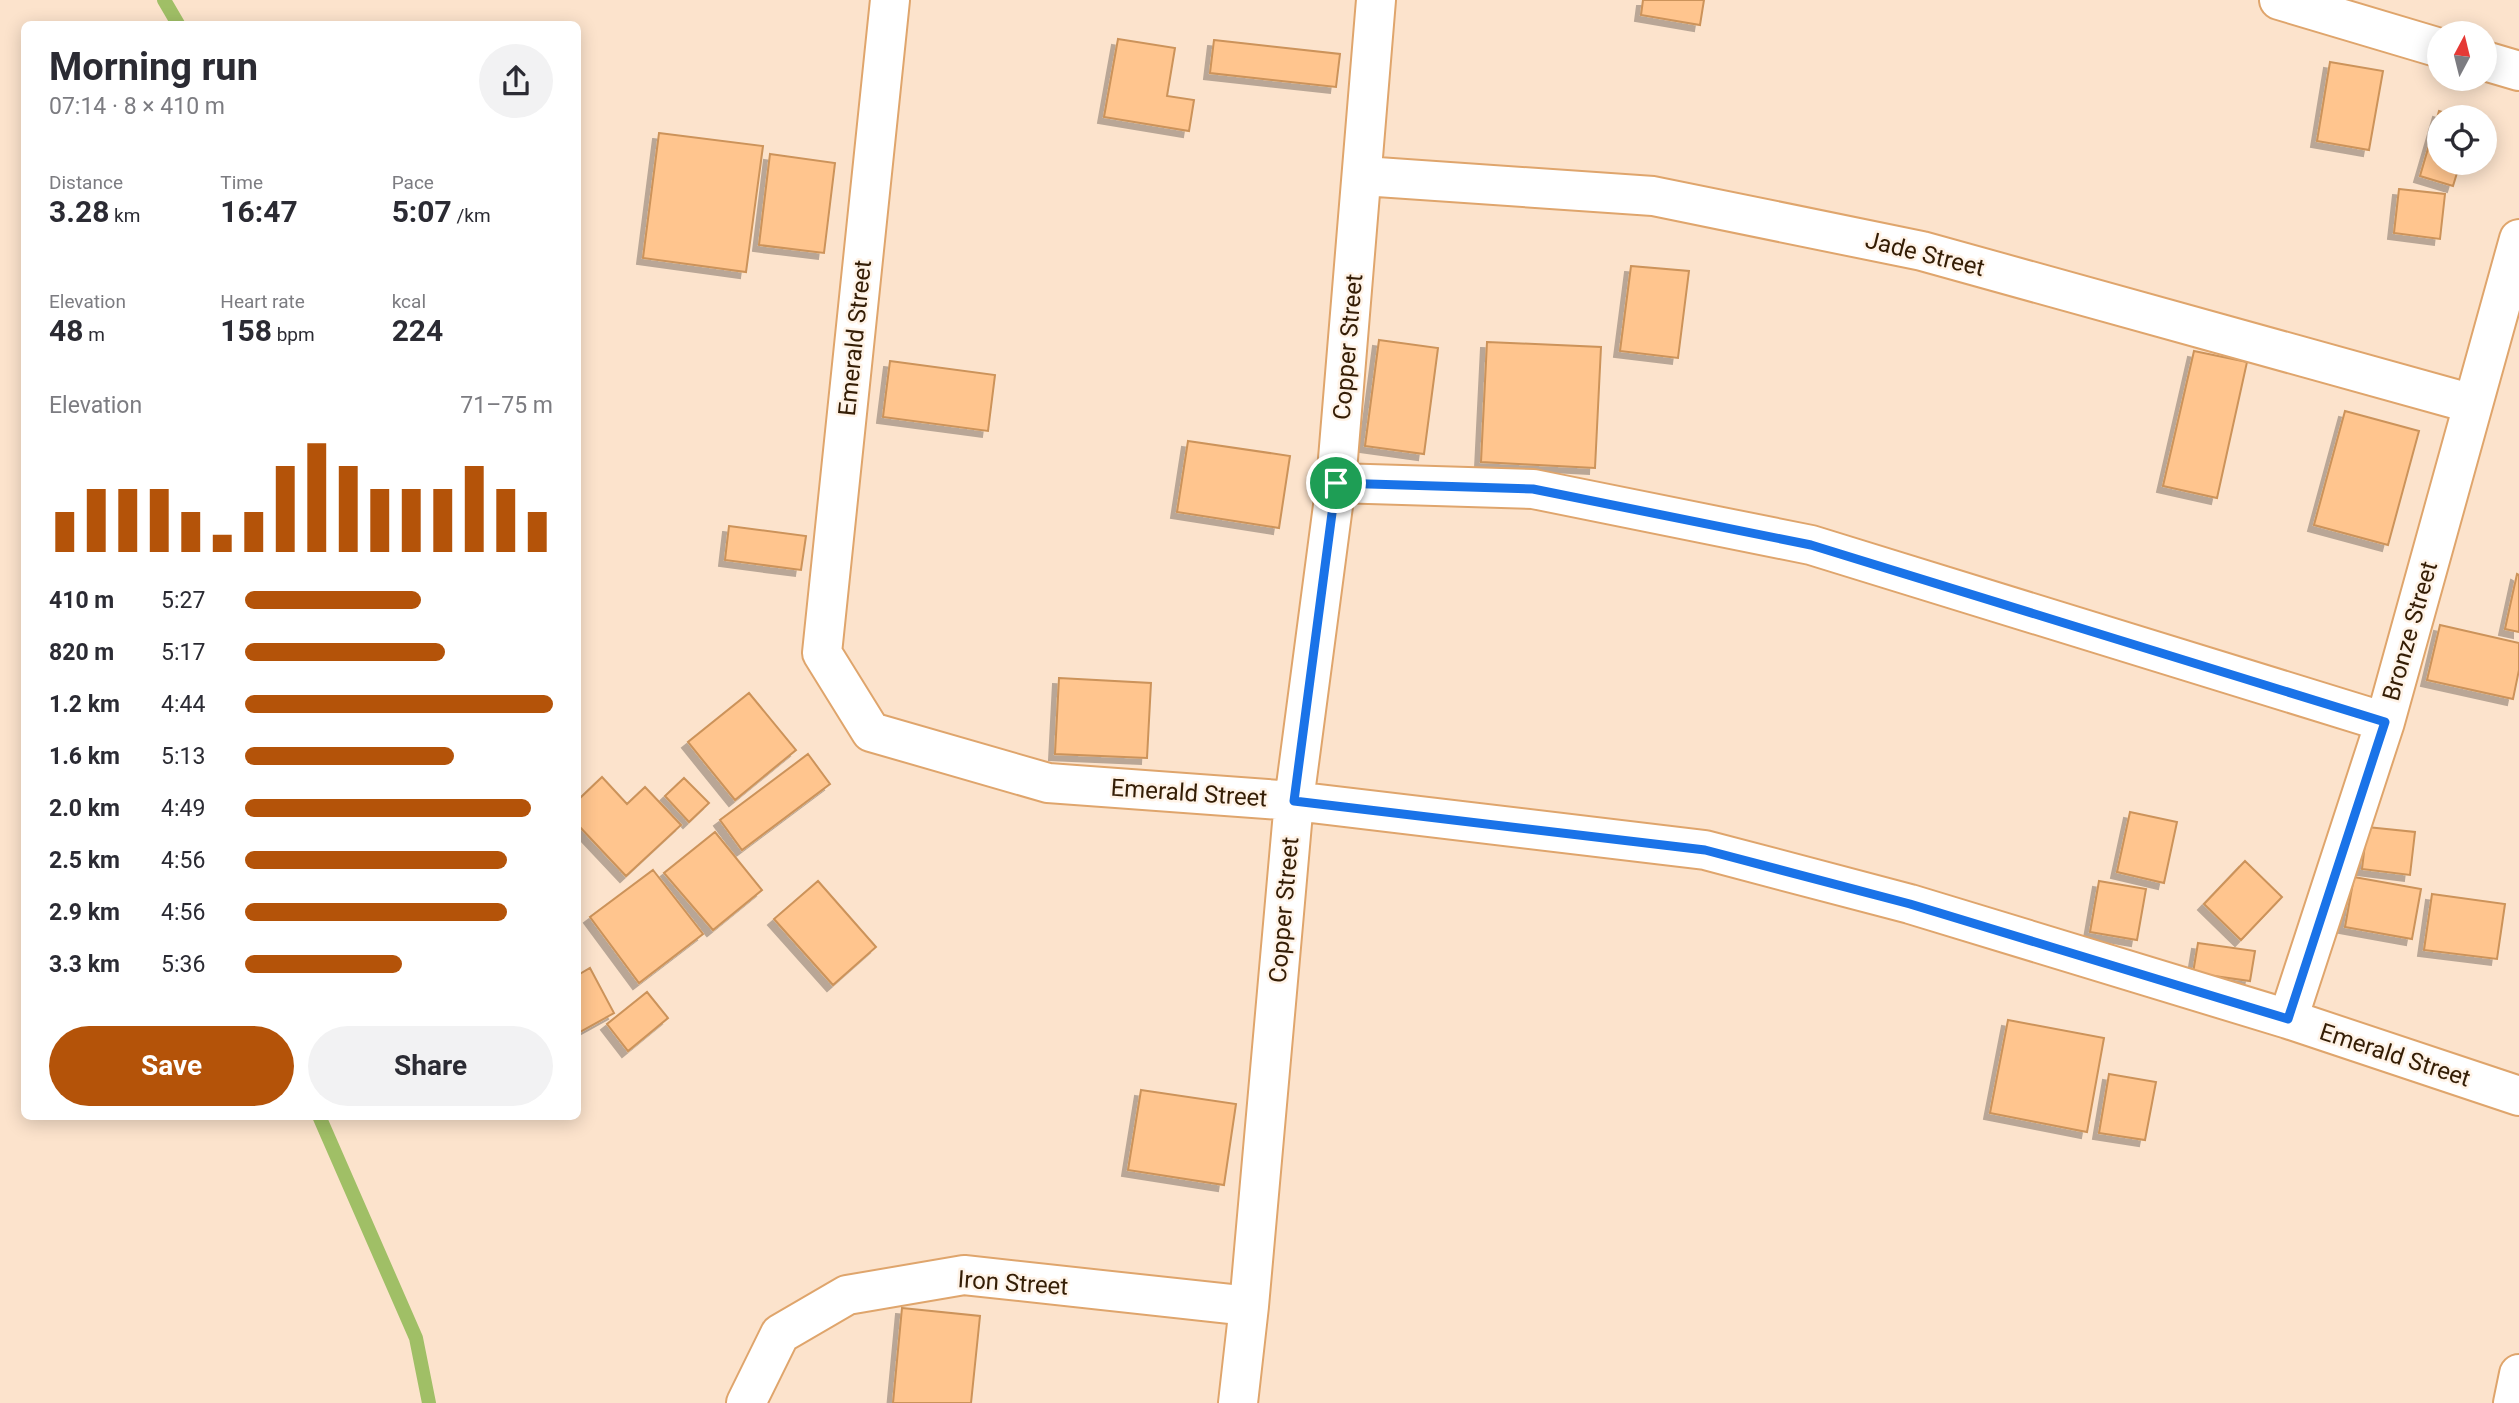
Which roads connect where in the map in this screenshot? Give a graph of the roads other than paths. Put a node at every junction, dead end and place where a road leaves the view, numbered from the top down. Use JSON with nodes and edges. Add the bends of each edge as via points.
{"nodes":[{"id":1,"x":890,"y":0,"type":"edge"},
{"id":2,"x":1377,"y":0,"type":"edge"},
{"id":3,"x":2278,"y":0,"type":"edge"},
{"id":4,"x":2427,"y":44,"type":"edge"},
{"id":5,"x":2497,"y":65,"type":"edge"},
{"id":6,"x":2519,"y":71,"type":"edge"},
{"id":7,"x":1363,"y":176,"type":"junction"},
{"id":8,"x":2519,"y":239,"type":"edge"},
{"id":9,"x":2473,"y":404,"type":"junction"},
{"id":10,"x":1336,"y":483,"type":"junction"},
{"id":11,"x":2385,"y":722,"type":"junction"},
{"id":12,"x":1294,"y":801,"type":"junction"},
{"id":13,"x":2288,"y":1019,"type":"junction"},
{"id":14,"x":2519,"y":1096,"type":"edge"},
{"id":15,"x":1249,"y":1306,"type":"junction"},
{"id":16,"x":2519,"y":1374,"type":"edge"},
{"id":17,"x":746,"y":1403,"type":"edge"},
{"id":18,"x":1238,"y":1403,"type":"edge"},
{"id":19,"x":2513,"y":1403,"type":"edge"}],
"edges":[{"from":1,"to":12,"type":"street","name":"Emerald Street","via":[[822,653],[871,732],[1048,783]]},
{"from":2,"to":7,"type":"street","name":"Copper Street"},
{"from":3,"to":4,"type":"street"},
{"from":5,"to":6,"type":"street"},
{"from":7,"to":9,"type":"street","name":"Jade Street","via":[[1653,196],[1908,248]]},
{"from":7,"to":10,"type":"street","name":"Copper Street"},
{"from":8,"to":9,"type":"street","name":"Bronze Street"},
{"from":9,"to":11,"type":"street","name":"Bronze Street"},
{"from":10,"to":11,"type":"street","via":[[1533,489],[1811,545]]},
{"from":10,"to":12,"type":"street","name":"Copper Street"},
{"from":11,"to":13,"type":"street","name":"Bronze Street"},
{"from":12,"to":13,"type":"street","name":"Emerald Street","via":[[1705,850],[1910,904]]},
{"from":12,"to":15,"type":"street","name":"Copper Street"},
{"from":13,"to":14,"type":"street","name":"Emerald Street"},
{"from":15,"to":17,"type":"street","name":"Iron Street","via":[[964,1275],[847,1295],[780,1334]]},
{"from":15,"to":18,"type":"street","name":"Copper Street"},
{"from":16,"to":19,"type":"street"}]}
